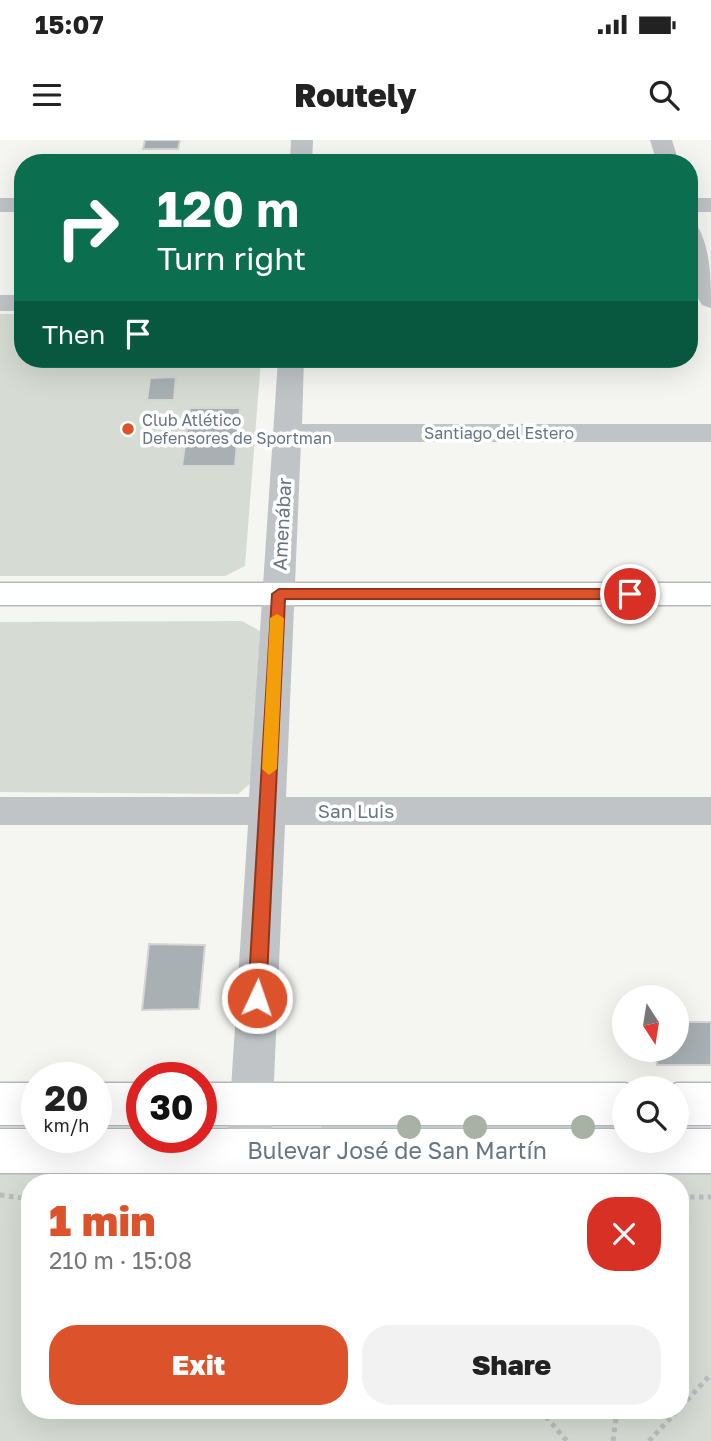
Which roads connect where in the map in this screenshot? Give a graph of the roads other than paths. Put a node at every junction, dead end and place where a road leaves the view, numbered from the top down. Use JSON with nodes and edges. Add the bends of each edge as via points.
{"nodes":[{"id":1,"x":698,"y":258,"type":"edge"},
{"id":2,"x":711,"y":301,"type":"edge"},
{"id":3,"x":291,"y":368,"type":"edge"},
{"id":4,"x":287,"y":433,"type":"junction"},
{"id":5,"x":711,"y":433,"type":"edge"},
{"id":6,"x":0,"y":594,"type":"edge"},
{"id":7,"x":279,"y":594,"type":"junction"},
{"id":8,"x":711,"y":594,"type":"edge"},
{"id":9,"x":0,"y":811,"type":"edge"},
{"id":10,"x":267,"y":811,"type":"junction"},
{"id":11,"x":711,"y":811,"type":"edge"},
{"id":12,"x":0,"y":1104,"type":"edge"},
{"id":13,"x":21,"y":1104,"type":"edge"},
{"id":14,"x":217,"y":1104,"type":"edge"},
{"id":15,"x":252,"y":1104,"type":"junction"},
{"id":16,"x":612,"y":1104,"type":"edge"},
{"id":17,"x":689,"y":1104,"type":"edge"},
{"id":18,"x":711,"y":1104,"type":"edge"},
{"id":19,"x":0,"y":1151,"type":"edge"},
{"id":20,"x":711,"y":1151,"type":"edge"},
{"id":21,"x":249,"y":1152,"type":"junction"}],
"edges":[{"from":1,"to":2,"type":"street"},
{"from":3,"to":4,"type":"street","name":"Amenábar"},
{"from":4,"to":5,"type":"street","name":"Santiago del Estero"},
{"from":4,"to":7,"type":"street","name":"Amenábar"},
{"from":6,"to":7,"type":"main road"},
{"from":7,"to":8,"type":"main road"},
{"from":7,"to":10,"type":"street","name":"Amenábar"},
{"from":9,"to":10,"type":"street","name":"San Luis"},
{"from":10,"to":11,"type":"street","name":"San Luis"},
{"from":10,"to":15,"type":"street","name":"Amenábar"},
{"from":12,"to":13,"type":"main road"},
{"from":14,"to":15,"type":"main road"},
{"from":15,"to":16,"type":"main road"},
{"from":15,"to":21,"type":"street","name":"Amenábar"},
{"from":17,"to":18,"type":"main road"},
{"from":19,"to":21,"type":"main road","name":"Bulevar José de San Martín"},
{"from":20,"to":21,"type":"main road","name":"Bulevar José de San Martín"}]}
